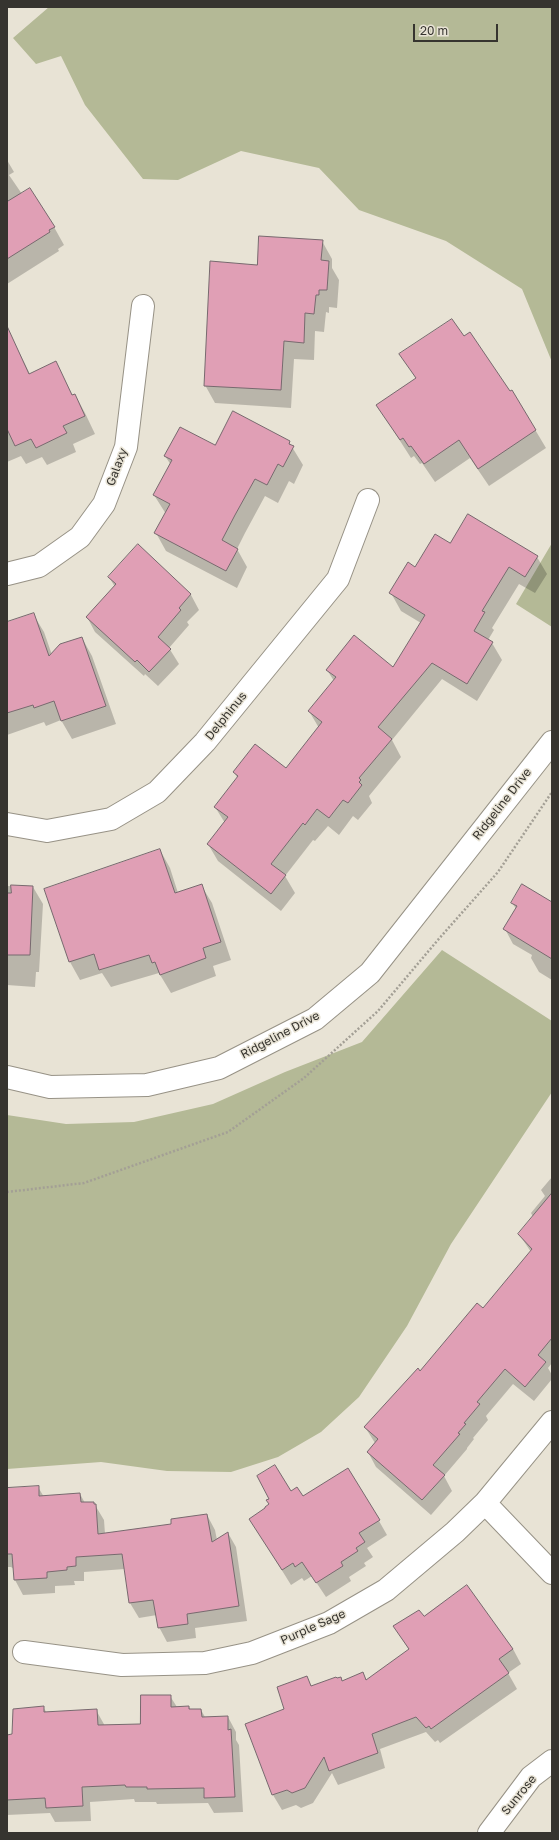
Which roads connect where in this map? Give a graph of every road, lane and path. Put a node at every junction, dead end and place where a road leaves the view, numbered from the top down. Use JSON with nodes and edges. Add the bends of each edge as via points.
{"nodes":[{"id":1,"x":143,"y":306,"type":"dead end"},
{"id":2,"x":368,"y":500,"type":"dead end"},
{"id":3,"x":7,"y":574,"type":"edge"},
{"id":4,"x":552,"y":742,"type":"edge"},
{"id":5,"x":7,"y":824,"type":"edge"},
{"id":6,"x":7,"y":1077,"type":"edge"},
{"id":7,"x":552,"y":1422,"type":"edge"},
{"id":8,"x":485,"y":1503,"type":"junction"},
{"id":9,"x":552,"y":1572,"type":"edge"},
{"id":10,"x":24,"y":1652,"type":"dead end"},
{"id":11,"x":552,"y":1761,"type":"edge"},
{"id":12,"x":489,"y":1833,"type":"edge"}],
"edges":[{"from":1,"to":3,"type":"street","name":"Galaxy","via":[[126,447],[104,504],[80,537],[39,566]]},
{"from":2,"to":5,"type":"street","name":"Delphinus","via":[[338,579],[205,742],[157,792],[111,819],[47,831]]},
{"from":4,"to":6,"type":"street","name":"Ridgeline Drive","via":[[370,973],[315,1019],[219,1068],[147,1085],[50,1087]]},
{"from":7,"to":8,"type":"street","name":"Purple Sage"},
{"from":8,"to":9,"type":"street"},
{"from":8,"to":10,"type":"street","name":"Purple Sage","via":[[386,1590],[329,1623],[252,1653],[205,1663],[122,1665]]},
{"from":11,"to":12,"type":"street","name":"Sunrose","via":[[531,1777]]}]}
